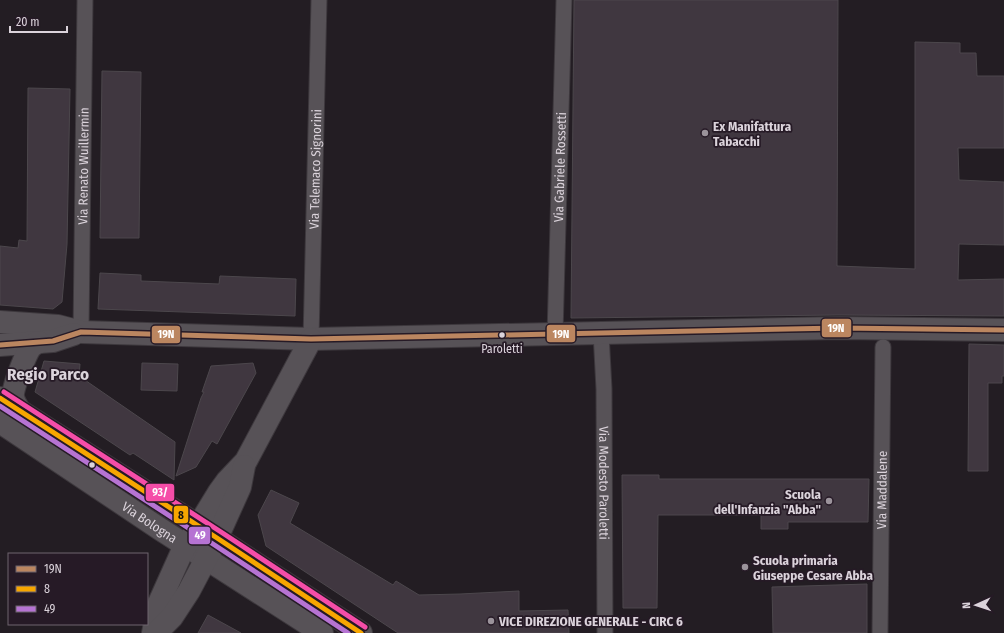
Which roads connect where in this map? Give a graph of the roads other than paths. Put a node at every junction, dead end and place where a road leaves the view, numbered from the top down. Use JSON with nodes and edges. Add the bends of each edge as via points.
{"nodes":[{"id":1,"x":85,"y":0,"type":"edge"},
{"id":2,"x":318,"y":0,"type":"edge"},
{"id":3,"x":564,"y":0,"type":"edge"},
{"id":4,"x":0,"y":322,"type":"edge"},
{"id":5,"x":1004,"y":330,"type":"edge"},
{"id":6,"x":81,"y":332,"type":"junction"},
{"id":7,"x":601,"y":333,"type":"junction"},
{"id":8,"x":555,"y":335,"type":"junction"},
{"id":9,"x":311,"y":339,"type":"junction"},
{"id":10,"x":39,"y":342,"type":"junction"},
{"id":11,"x":0,"y":345,"type":"edge"},
{"id":12,"x":883,"y":348,"type":"dead end"},
{"id":13,"x":0,"y":398,"type":"edge"},
{"id":14,"x":20,"y":411,"type":"junction"},
{"id":15,"x":0,"y":422,"type":"edge"},
{"id":16,"x":246,"y":461,"type":"junction"},
{"id":17,"x":198,"y":525,"type":"junction"},
{"id":18,"x":217,"y":538,"type":"junction"},
{"id":19,"x":186,"y":546,"type":"junction"},
{"id":20,"x":206,"y":558,"type":"junction"},
{"id":21,"x":153,"y":633,"type":"edge"},
{"id":22,"x":156,"y":633,"type":"edge"},
{"id":23,"x":322,"y":633,"type":"edge"},
{"id":24,"x":361,"y":633,"type":"edge"},
{"id":25,"x":605,"y":633,"type":"edge"},
{"id":26,"x":880,"y":633,"type":"edge"}],
"edges":[{"from":1,"to":6,"type":"street","name":"Via Renato Wuillermin"},
{"from":2,"to":9,"type":"street","name":"Via Telemaco Signorini"},
{"from":3,"to":8,"type":"street","name":"Via Gabriele Rossetti"},
{"from":4,"to":6,"type":"street","via":[[58,326]]},
{"from":5,"to":7,"type":"street","via":[[840,328]]},
{"from":6,"to":9,"type":"street"},
{"from":6,"to":10,"type":"street"},
{"from":7,"to":8,"type":"street"},
{"from":7,"to":25,"type":"street","name":"Via Modesto Paroletti","via":[[604,389]]},
{"from":8,"to":9,"type":"street"},
{"from":9,"to":16,"type":"street"},
{"from":10,"to":11,"type":"street"},
{"from":10,"to":14,"type":"street","via":[[28,351],[14,392],[14,399]]},
{"from":12,"to":26,"type":"street","name":"Via Maddalene"},
{"from":13,"to":14,"type":"street","name":"Via Bologna"},
{"from":14,"to":17,"type":"street","name":"Via Bologna"},
{"from":15,"to":19,"type":"street","name":"Via Bologna"},
{"from":16,"to":17,"type":"street","via":[[227,481]]},
{"from":16,"to":18,"type":"street","via":[[240,487]]},
{"from":17,"to":18,"type":"street","name":"Via Bologna"},
{"from":17,"to":19,"type":"street"},
{"from":18,"to":20,"type":"street"},
{"from":18,"to":24,"type":"street","name":"Via Bologna"},
{"from":19,"to":20,"type":"street","name":"Via Bologna"},
{"from":19,"to":21,"type":"street","via":[[159,603]]},
{"from":20,"to":22,"type":"street","via":[[172,617]]},
{"from":20,"to":23,"type":"street","name":"Via Bologna"}]}
